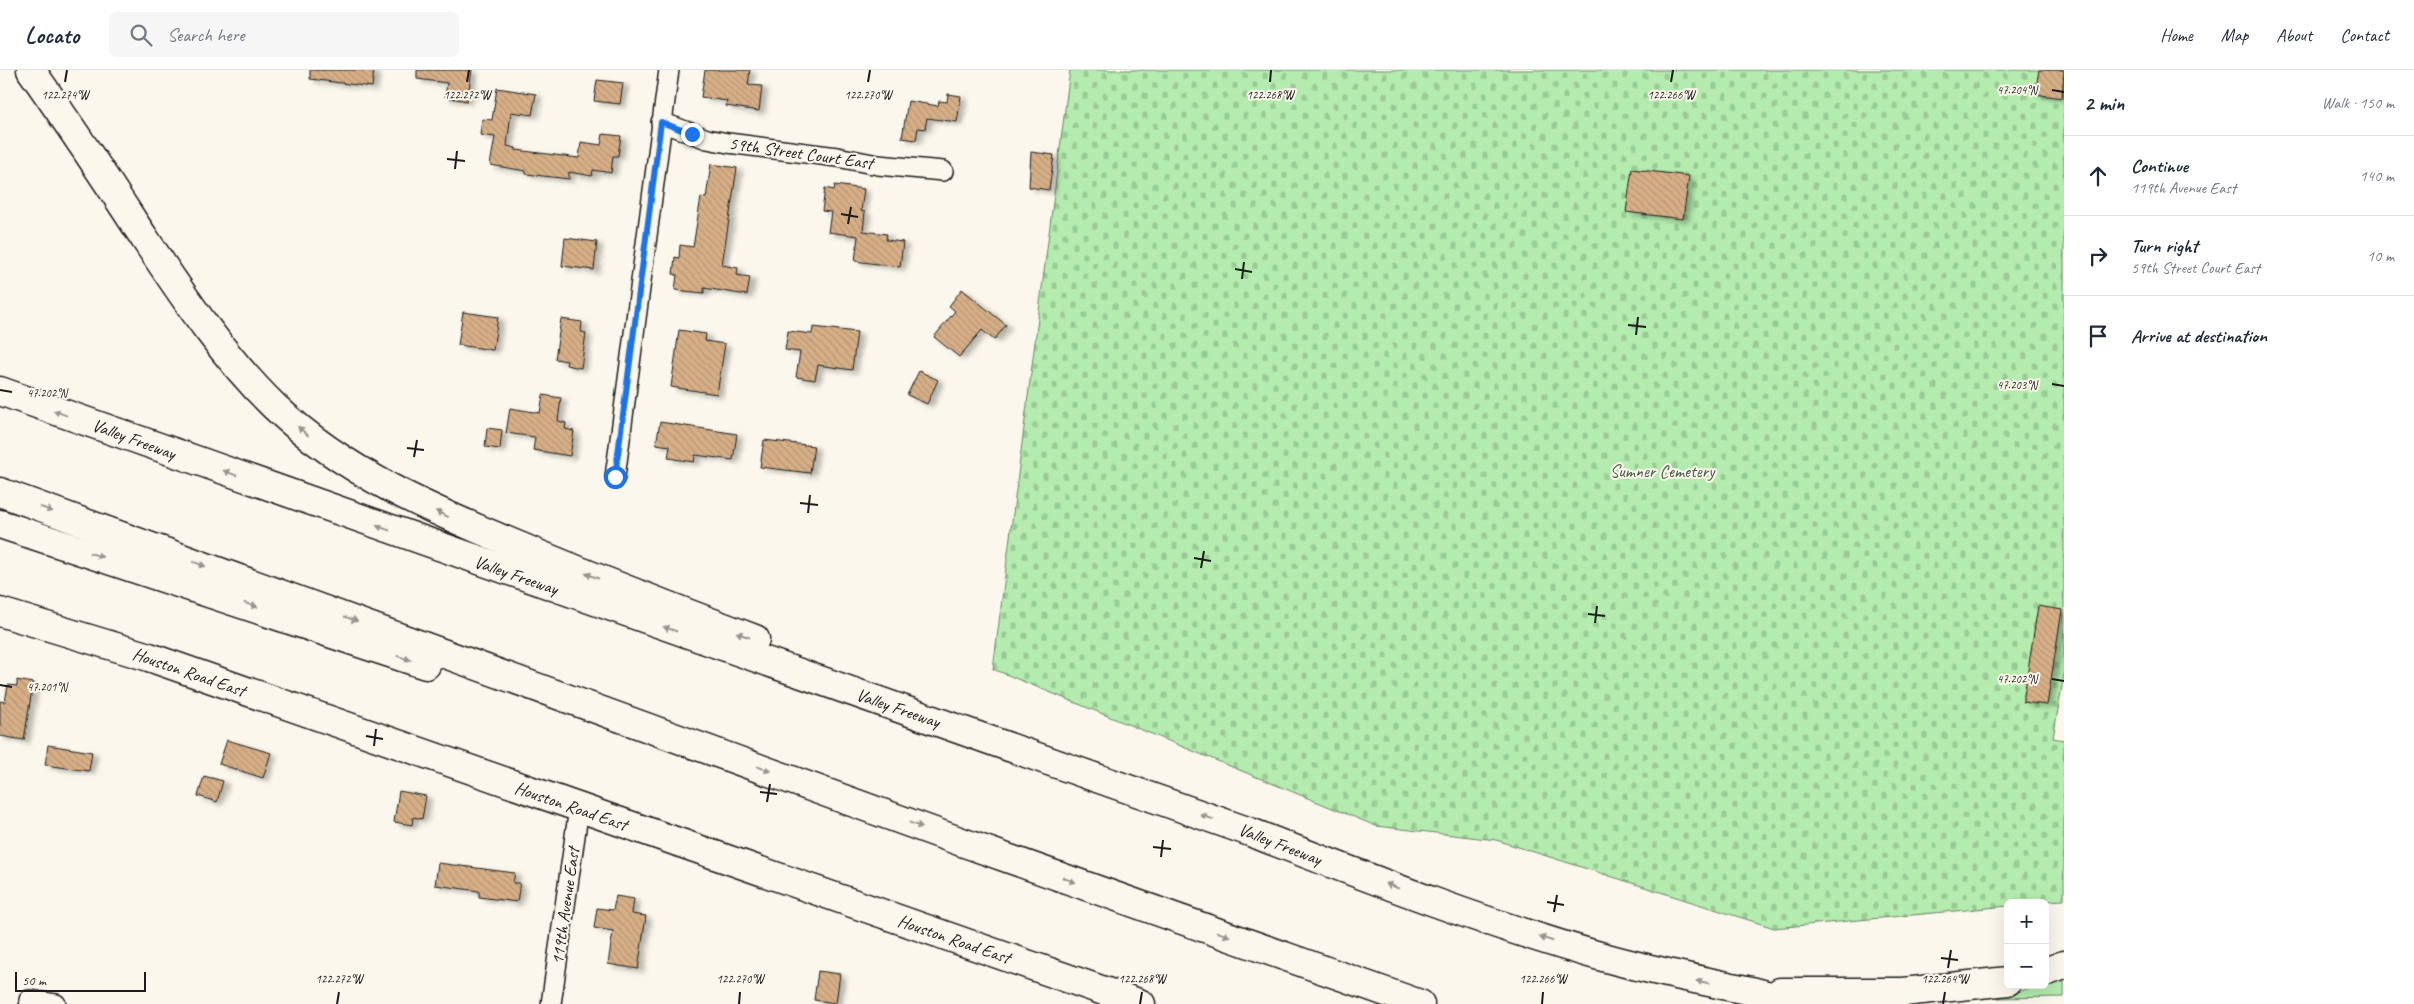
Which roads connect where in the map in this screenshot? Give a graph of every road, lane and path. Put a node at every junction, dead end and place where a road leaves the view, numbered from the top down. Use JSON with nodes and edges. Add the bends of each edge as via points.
{"nodes":[{"id":1,"x":31,"y":70,"type":"edge"},
{"id":2,"x":669,"y":70,"type":"edge"},
{"id":3,"x":661,"y":122,"type":"junction"},
{"id":4,"x":943,"y":171,"type":"dead end"},
{"id":5,"x":0,"y":391,"type":"edge"},
{"id":6,"x":615,"y":477,"type":"dead end"},
{"id":7,"x":0,"y":492,"type":"edge"},
{"id":8,"x":0,"y":524,"type":"edge"},
{"id":9,"x":0,"y":612,"type":"edge"},
{"id":10,"x":964,"y":731,"type":"junction"},
{"id":11,"x":718,"y":752,"type":"junction"},
{"id":12,"x":578,"y":808,"type":"junction"},
{"id":13,"x":2064,"y":965,"type":"edge"},
{"id":14,"x":2049,"y":971,"type":"edge"},
{"id":15,"x":2004,"y":981,"type":"edge"},
{"id":16,"x":1751,"y":991,"type":"junction"},
{"id":17,"x":29,"y":1000,"type":"dead end"},
{"id":18,"x":1124,"y":1001,"type":"edge"},
{"id":19,"x":56,"y":1004,"type":"edge"},
{"id":20,"x":551,"y":1004,"type":"edge"},
{"id":21,"x":1420,"y":1004,"type":"edge"},
{"id":22,"x":1802,"y":1004,"type":"edge"}],
"edges":[{"from":10,"to":1,"type":"main road","one_way":true,"via":[[855,680],[444,516],[345,463],[275,406],[237,365],[161,264]]},
{"from":2,"to":3,"type":"street"},
{"from":3,"to":4,"type":"street","name":"59th Street Court East","via":[[728,143]]},
{"from":3,"to":6,"type":"street"},
{"from":10,"to":5,"type":"main road","name":"Valley Freeway","one_way":true},
{"from":7,"to":11,"type":"main road","one_way":true},
{"from":8,"to":11,"type":"main road","one_way":true,"via":[[257,607],[390,654]]},
{"from":9,"to":12,"type":"main road","name":"Houston Road East","via":[[149,657]]},
{"from":16,"to":10,"type":"main road","name":"Valley Freeway","one_way":true,"via":[[1676,976],[1526,933]]},
{"from":11,"to":21,"type":"main road","one_way":true},
{"from":12,"to":18,"type":"main road","name":"Houston Road East"},
{"from":12,"to":20,"type":"street","name":"119th Avenue East"},
{"from":13,"to":14,"type":"main road"},
{"from":15,"to":16,"type":"main road","via":[[1903,992],[1817,994]]},
{"from":16,"to":22,"type":"main road","name":"Valley Freeway"},
{"from":17,"to":19,"type":"street"}]}
